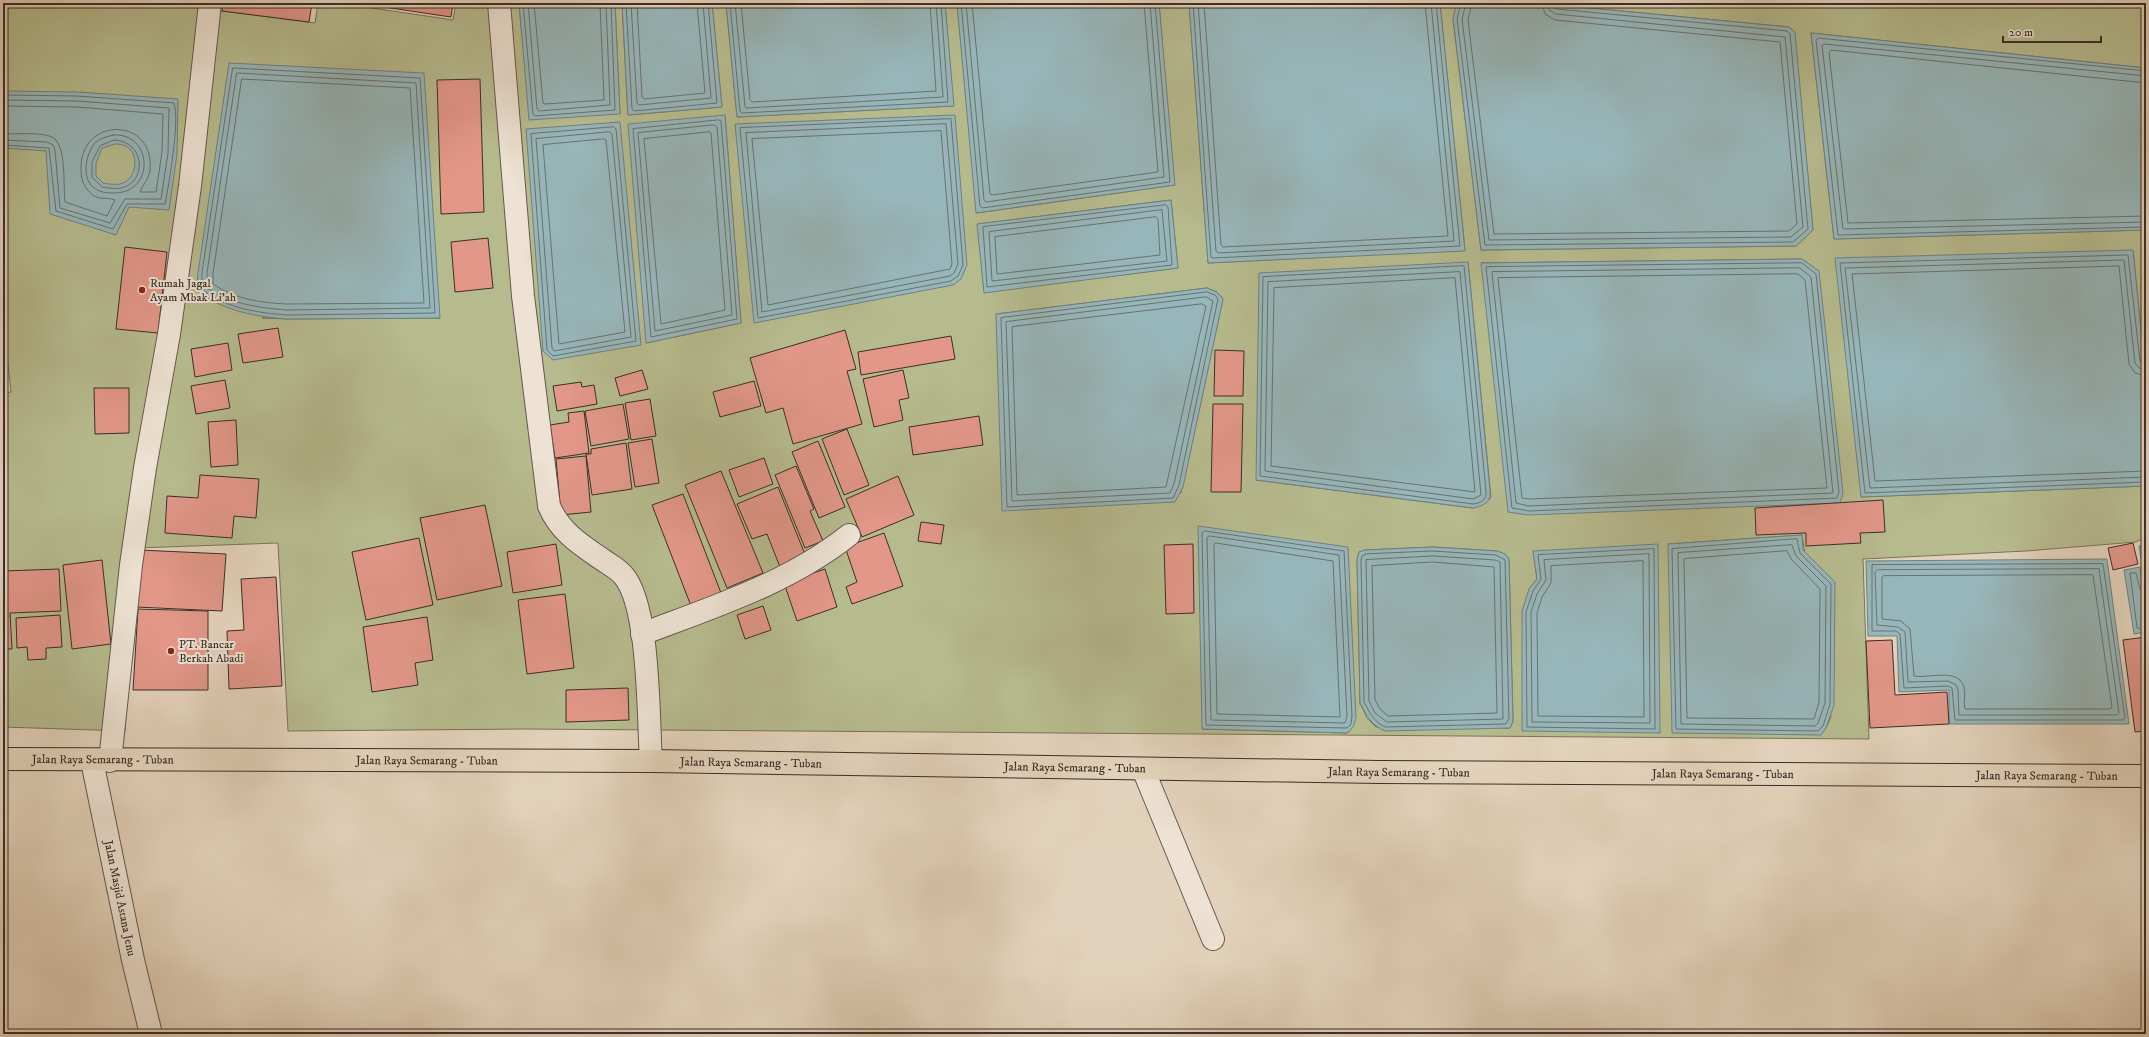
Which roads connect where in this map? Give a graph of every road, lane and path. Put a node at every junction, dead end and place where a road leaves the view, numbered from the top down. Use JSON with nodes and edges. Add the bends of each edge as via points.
{"nodes":[{"id":1,"x":210,"y":3,"type":"edge"},
{"id":2,"x":499,"y":3,"type":"edge"},
{"id":3,"x":849,"y":535,"type":"dead end"},
{"id":4,"x":642,"y":634,"type":"junction"},
{"id":5,"x":3,"y":759,"type":"edge"},
{"id":6,"x":101,"y":761,"type":"junction"},
{"id":7,"x":651,"y":761,"type":"junction"},
{"id":8,"x":1142,"y":769,"type":"junction"},
{"id":9,"x":2146,"y":776,"type":"edge"},
{"id":10,"x":1213,"y":939,"type":"dead end"},
{"id":11,"x":151,"y":1034,"type":"edge"}],
"edges":[{"from":1,"to":6,"type":"street","name":"Jalan Masjid Astana Jenu","via":[[186,217],[169,334],[146,460]]},
{"from":2,"to":4,"type":"street","via":[[523,296],[548,506],[559,526],[569,536],[622,574],[628,582],[635,595]]},
{"from":3,"to":4,"type":"street","via":[[795,571],[744,595]]},
{"from":4,"to":7,"type":"street"},
{"from":5,"to":6,"type":"highway","name":"Jalan Raya Semarang - Tuban"},
{"from":6,"to":7,"type":"highway","name":"Jalan Raya Semarang - Tuban"},
{"from":6,"to":11,"type":"street","name":"Jalan Masjid Astana Jenu","via":[[131,952]]},
{"from":7,"to":8,"type":"highway","name":"Jalan Raya Semarang - Tuban"},
{"from":8,"to":9,"type":"highway","name":"Jalan Raya Semarang - Tuban"},
{"from":8,"to":10,"type":"street"}]}
